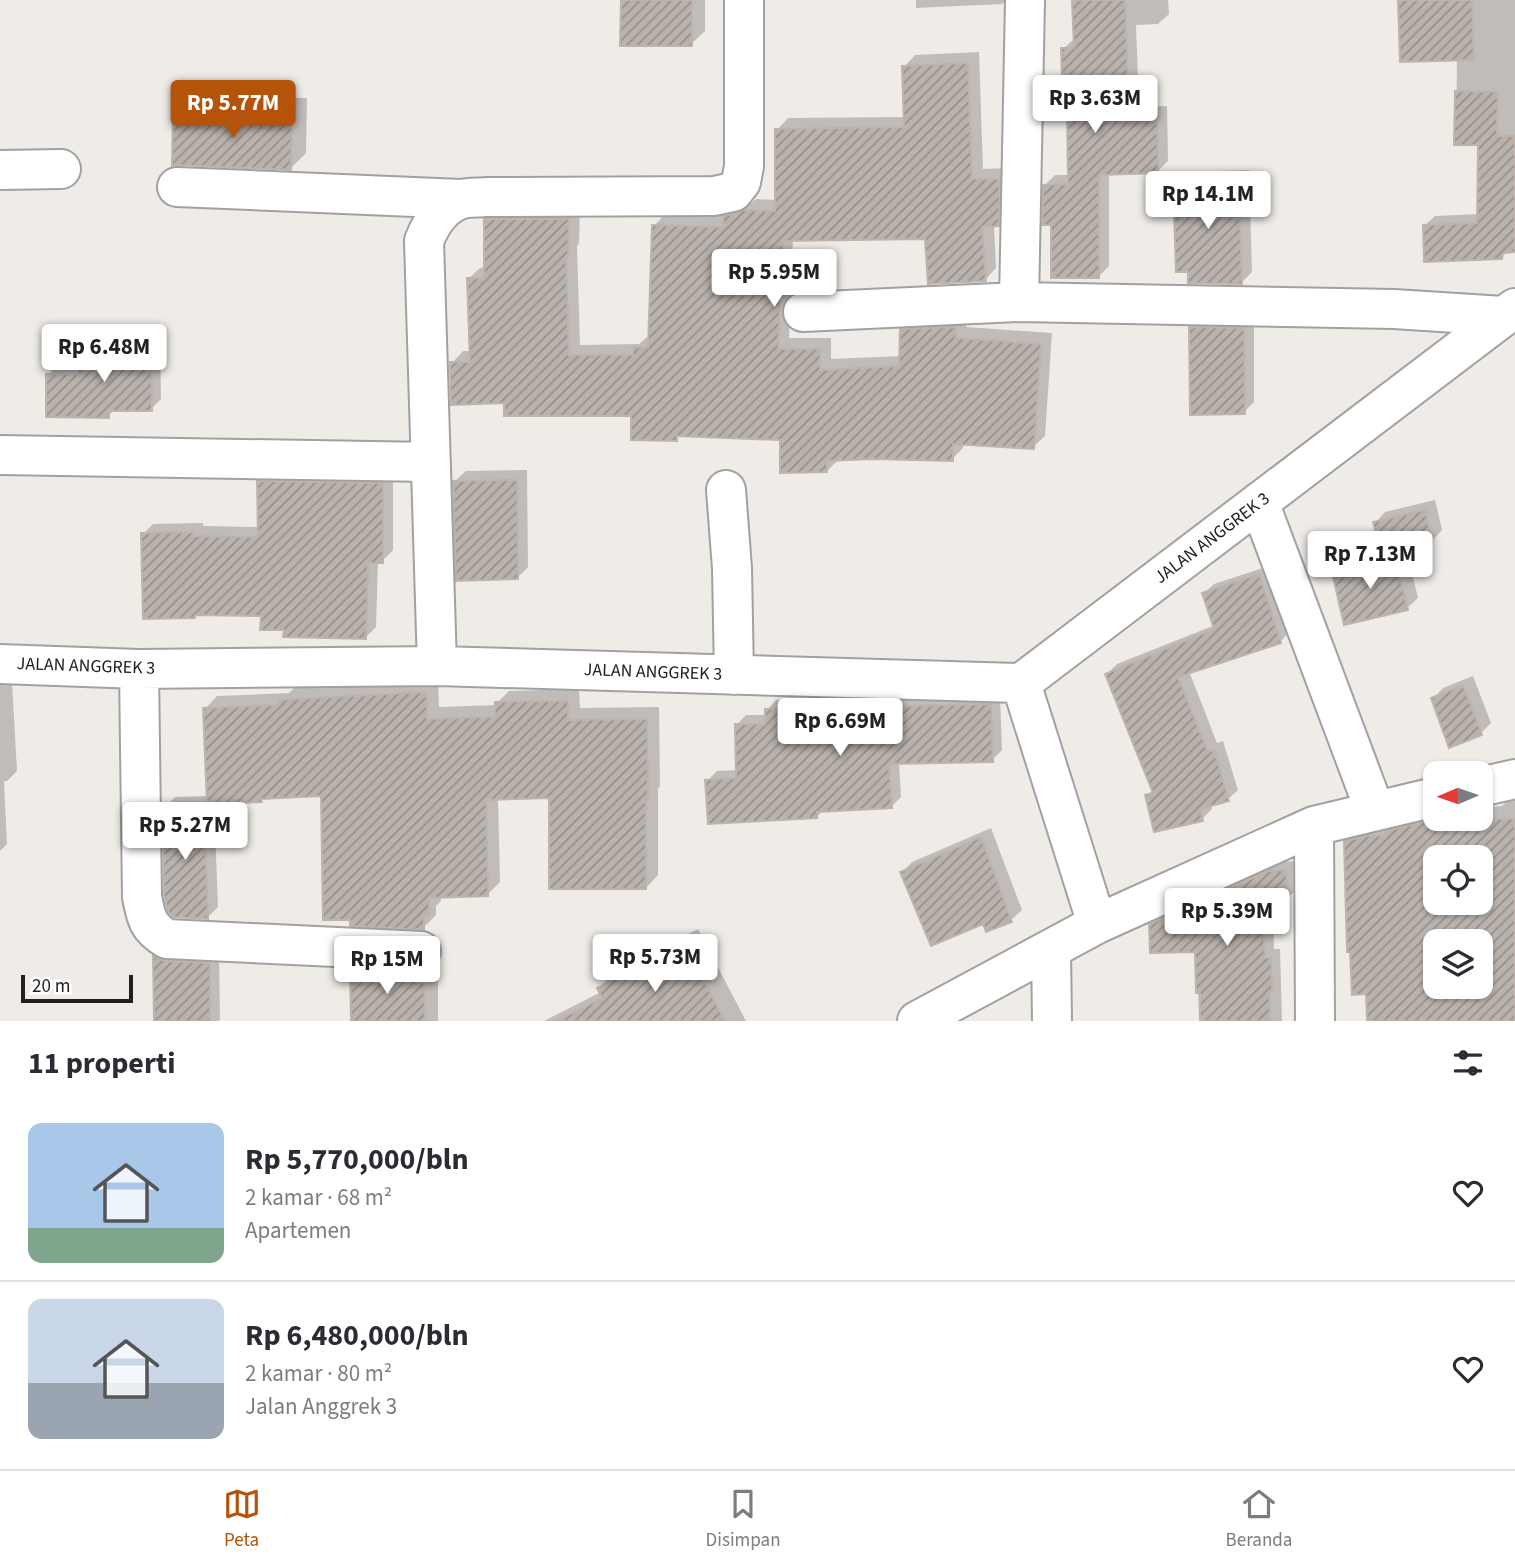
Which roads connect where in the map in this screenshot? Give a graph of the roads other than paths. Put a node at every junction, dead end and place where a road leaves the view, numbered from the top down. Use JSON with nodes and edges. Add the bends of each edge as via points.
{"nodes":[{"id":1,"x":744,"y":0,"type":"edge"},
{"id":2,"x":1025,"y":0,"type":"edge"},
{"id":3,"x":61,"y":169,"type":"dead end"},
{"id":4,"x":0,"y":170,"type":"edge"},
{"id":5,"x":177,"y":187,"type":"dead end"},
{"id":6,"x":461,"y":200,"type":"junction"},
{"id":7,"x":1019,"y":302,"type":"junction"},
{"id":8,"x":803,"y":312,"type":"dead end"},
{"id":9,"x":1509,"y":312,"type":"edge"},
{"id":10,"x":0,"y":455,"type":"edge"},
{"id":11,"x":431,"y":462,"type":"junction"},
{"id":12,"x":726,"y":489,"type":"dead end"},
{"id":13,"x":1259,"y":502,"type":"junction"},
{"id":14,"x":0,"y":664,"type":"edge"},
{"id":15,"x":437,"y":666,"type":"junction"},
{"id":16,"x":139,"y":669,"type":"junction"},
{"id":17,"x":734,"y":675,"type":"junction"},
{"id":18,"x":1021,"y":683,"type":"junction"},
{"id":19,"x":1515,"y":779,"type":"edge"},
{"id":20,"x":1493,"y":784,"type":"edge"},
{"id":21,"x":1423,"y":800,"type":"edge"},
{"id":22,"x":1375,"y":811,"type":"junction"},
{"id":23,"x":1314,"y":827,"type":"junction"},
{"id":24,"x":1097,"y":924,"type":"junction"},
{"id":25,"x":1052,"y":949,"type":"junction"},
{"id":26,"x":421,"y":951,"type":"dead end"},
{"id":27,"x":917,"y":1021,"type":"edge"},
{"id":28,"x":1052,"y":1021,"type":"edge"},
{"id":29,"x":1315,"y":1021,"type":"edge"}],
"edges":[{"from":1,"to":6,"type":"street","via":[[744,166],[733,192]]},
{"from":2,"to":7,"type":"street"},
{"from":3,"to":4,"type":"street"},
{"from":5,"to":6,"type":"street"},
{"from":6,"to":11,"type":"street","via":[[432,221],[424,241]]},
{"from":7,"to":8,"type":"street"},
{"from":7,"to":9,"type":"street"},
{"from":9,"to":13,"type":"street","name":"JALAN ANGGREK 3"},
{"from":10,"to":11,"type":"street"},
{"from":11,"to":15,"type":"street"},
{"from":12,"to":17,"type":"street"},
{"from":13,"to":18,"type":"street","name":"JALAN ANGGREK 3"},
{"from":13,"to":22,"type":"street"},
{"from":14,"to":16,"type":"street","name":"JALAN ANGGREK 3"},
{"from":15,"to":16,"type":"street","name":"JALAN ANGGREK 3"},
{"from":15,"to":17,"type":"street","name":"JALAN ANGGREK 3"},
{"from":16,"to":26,"type":"street","via":[[142,897],[154,931],[167,939]]},
{"from":17,"to":18,"type":"street","name":"JALAN ANGGREK 3"},
{"from":18,"to":24,"type":"street"},
{"from":19,"to":20,"type":"street"},
{"from":21,"to":22,"type":"street"},
{"from":22,"to":23,"type":"street"},
{"from":23,"to":24,"type":"street"},
{"from":23,"to":29,"type":"street"},
{"from":24,"to":25,"type":"street"},
{"from":25,"to":27,"type":"street"},
{"from":25,"to":28,"type":"street"}]}
